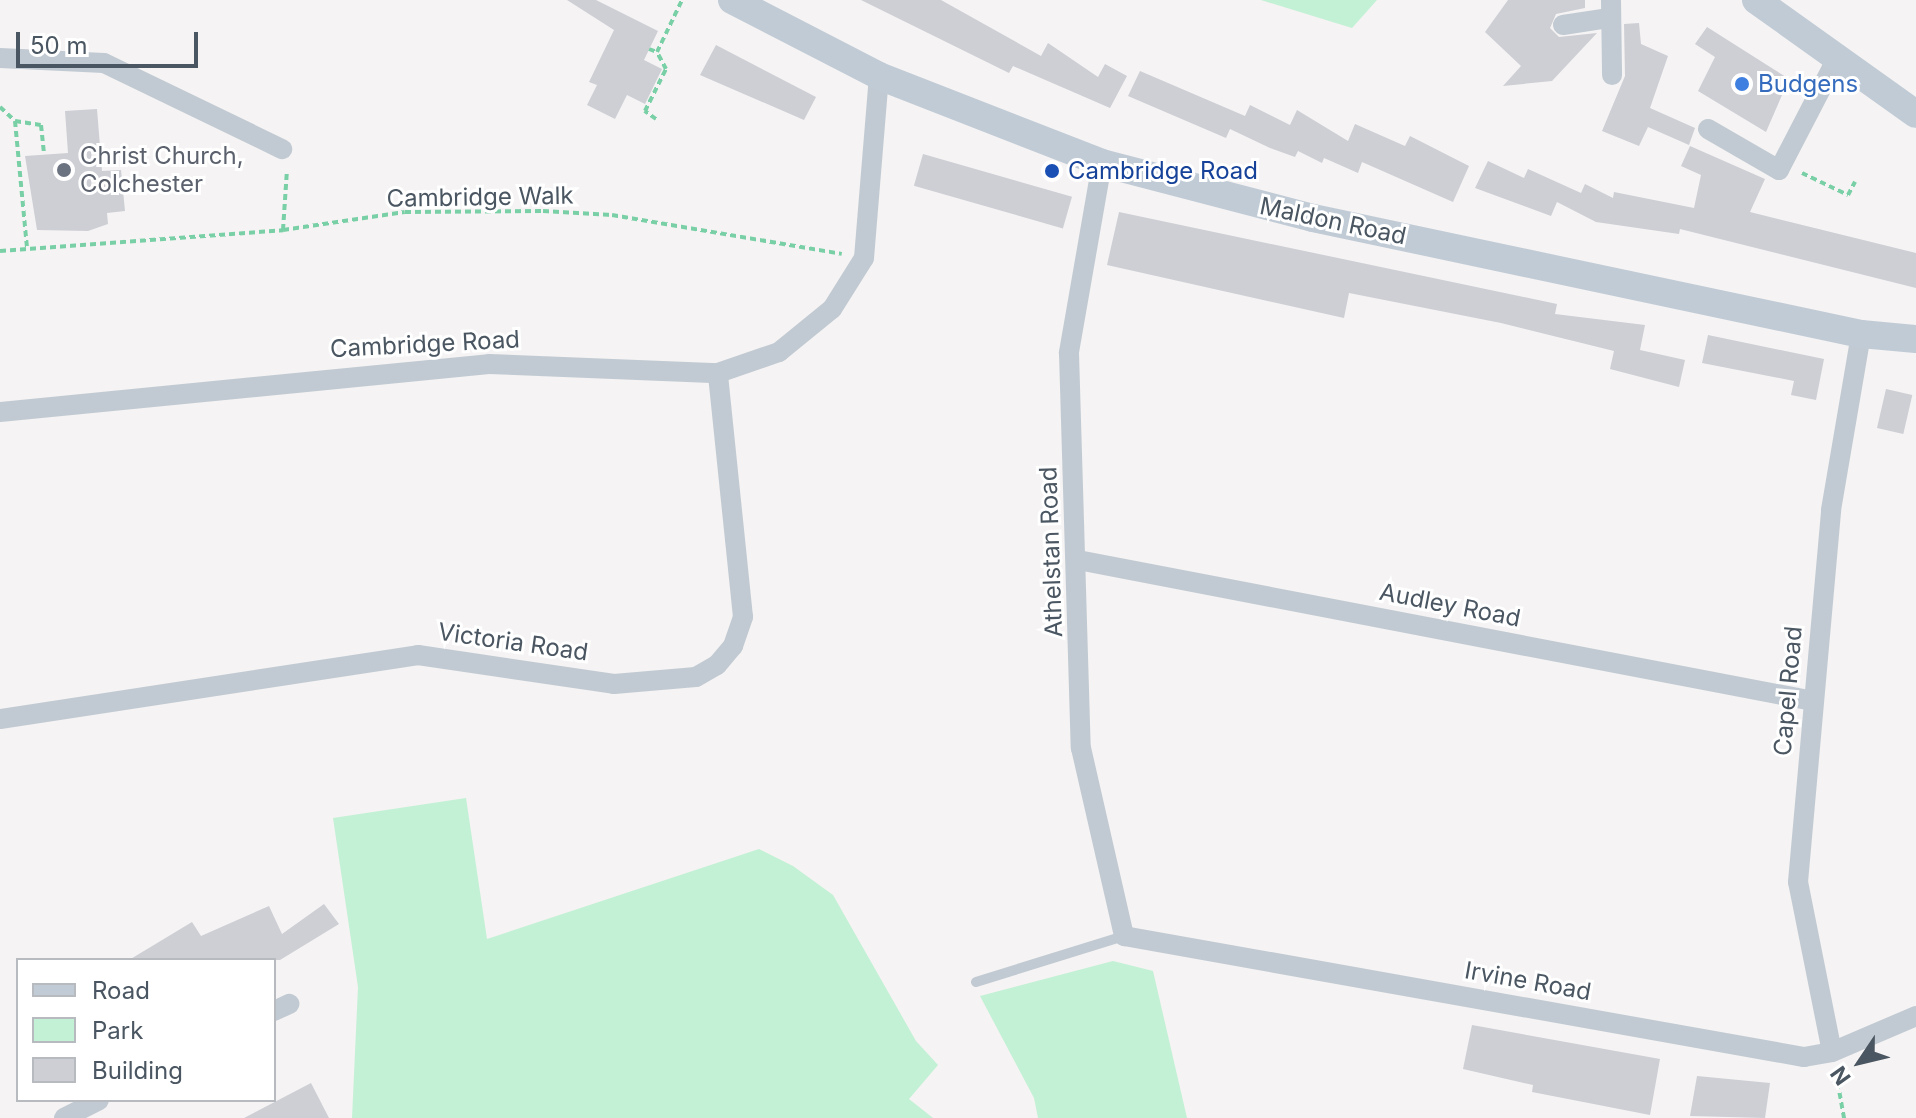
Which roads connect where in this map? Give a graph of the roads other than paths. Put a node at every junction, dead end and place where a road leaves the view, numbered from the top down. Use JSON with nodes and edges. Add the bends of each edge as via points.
{"nodes":[{"id":1,"x":732,"y":0,"type":"edge"},
{"id":2,"x":1756,"y":0,"type":"edge"},
{"id":3,"x":1610,"y":9,"type":"edge"},
{"id":4,"x":1563,"y":25,"type":"dead end"},
{"id":5,"x":0,"y":58,"type":"edge"},
{"id":6,"x":1837,"y":58,"type":"junction"},
{"id":7,"x":1612,"y":75,"type":"dead end"},
{"id":8,"x":879,"y":76,"type":"junction"},
{"id":9,"x":1916,"y":114,"type":"edge"},
{"id":10,"x":1708,"y":129,"type":"dead end"},
{"id":11,"x":282,"y":149,"type":"road end"},
{"id":12,"x":1102,"y":163,"type":"junction"},
{"id":13,"x":1861,"y":334,"type":"junction"},
{"id":14,"x":1916,"y":339,"type":"edge"},
{"id":15,"x":718,"y":373,"type":"junction"},
{"id":16,"x":0,"y":412,"type":"edge"},
{"id":17,"x":1078,"y":560,"type":"junction"},
{"id":18,"x":1813,"y":701,"type":"junction"},
{"id":19,"x":0,"y":719,"type":"edge"},
{"id":20,"x":1124,"y":936,"type":"junction"},
{"id":21,"x":976,"y":982,"type":"dead end"},
{"id":22,"x":1916,"y":1016,"type":"edge"},
{"id":23,"x":1832,"y":1052,"type":"junction"},
{"id":24,"x":95,"y":1102,"type":"edge"},
{"id":25,"x":64,"y":1118,"type":"edge"}],
"edges":[{"from":1,"to":8,"type":"main road","name":"Maldon Road"},
{"from":2,"to":6,"type":"main road"},
{"from":3,"to":4,"type":"street"},
{"from":3,"to":7,"type":"street"},
{"from":5,"to":11,"type":"street","via":[[104,63]]},
{"from":6,"to":9,"type":"main road"},
{"from":6,"to":10,"type":"street","via":[[1779,170]]},
{"from":8,"to":12,"type":"main road","name":"Maldon Road"},
{"from":8,"to":15,"type":"street","name":"Cambridge Road","via":[[864,258],[832,309],[805,334],[779,352]]},
{"from":12,"to":13,"type":"main road","name":"Maldon Road","via":[[1313,218]]},
{"from":12,"to":17,"type":"street","name":"Athelstan Road","via":[[1069,353]]},
{"from":13,"to":14,"type":"main road","name":"Maldon Road"},
{"from":13,"to":18,"type":"street","name":"Capel Road","via":[[1831,510]]},
{"from":15,"to":16,"type":"street","name":"Cambridge Road","via":[[489,364]]},
{"from":15,"to":19,"type":"street","name":"Victoria Road","via":[[743,617],[717,665],[696,677],[672,684],[614,684],[418,655]]},
{"from":17,"to":18,"type":"street","name":"Audley Road"},
{"from":17,"to":20,"type":"street","name":"Athelstan Road","via":[[1081,748]]},
{"from":18,"to":23,"type":"street","name":"Capel Road","via":[[1798,882]]},
{"from":20,"to":21,"type":"lane"},
{"from":20,"to":23,"type":"street","name":"Irvine Road","via":[[1804,1057]]},
{"from":22,"to":23,"type":"street","name":"Irvine Road"},
{"from":24,"to":25,"type":"street"}]}
